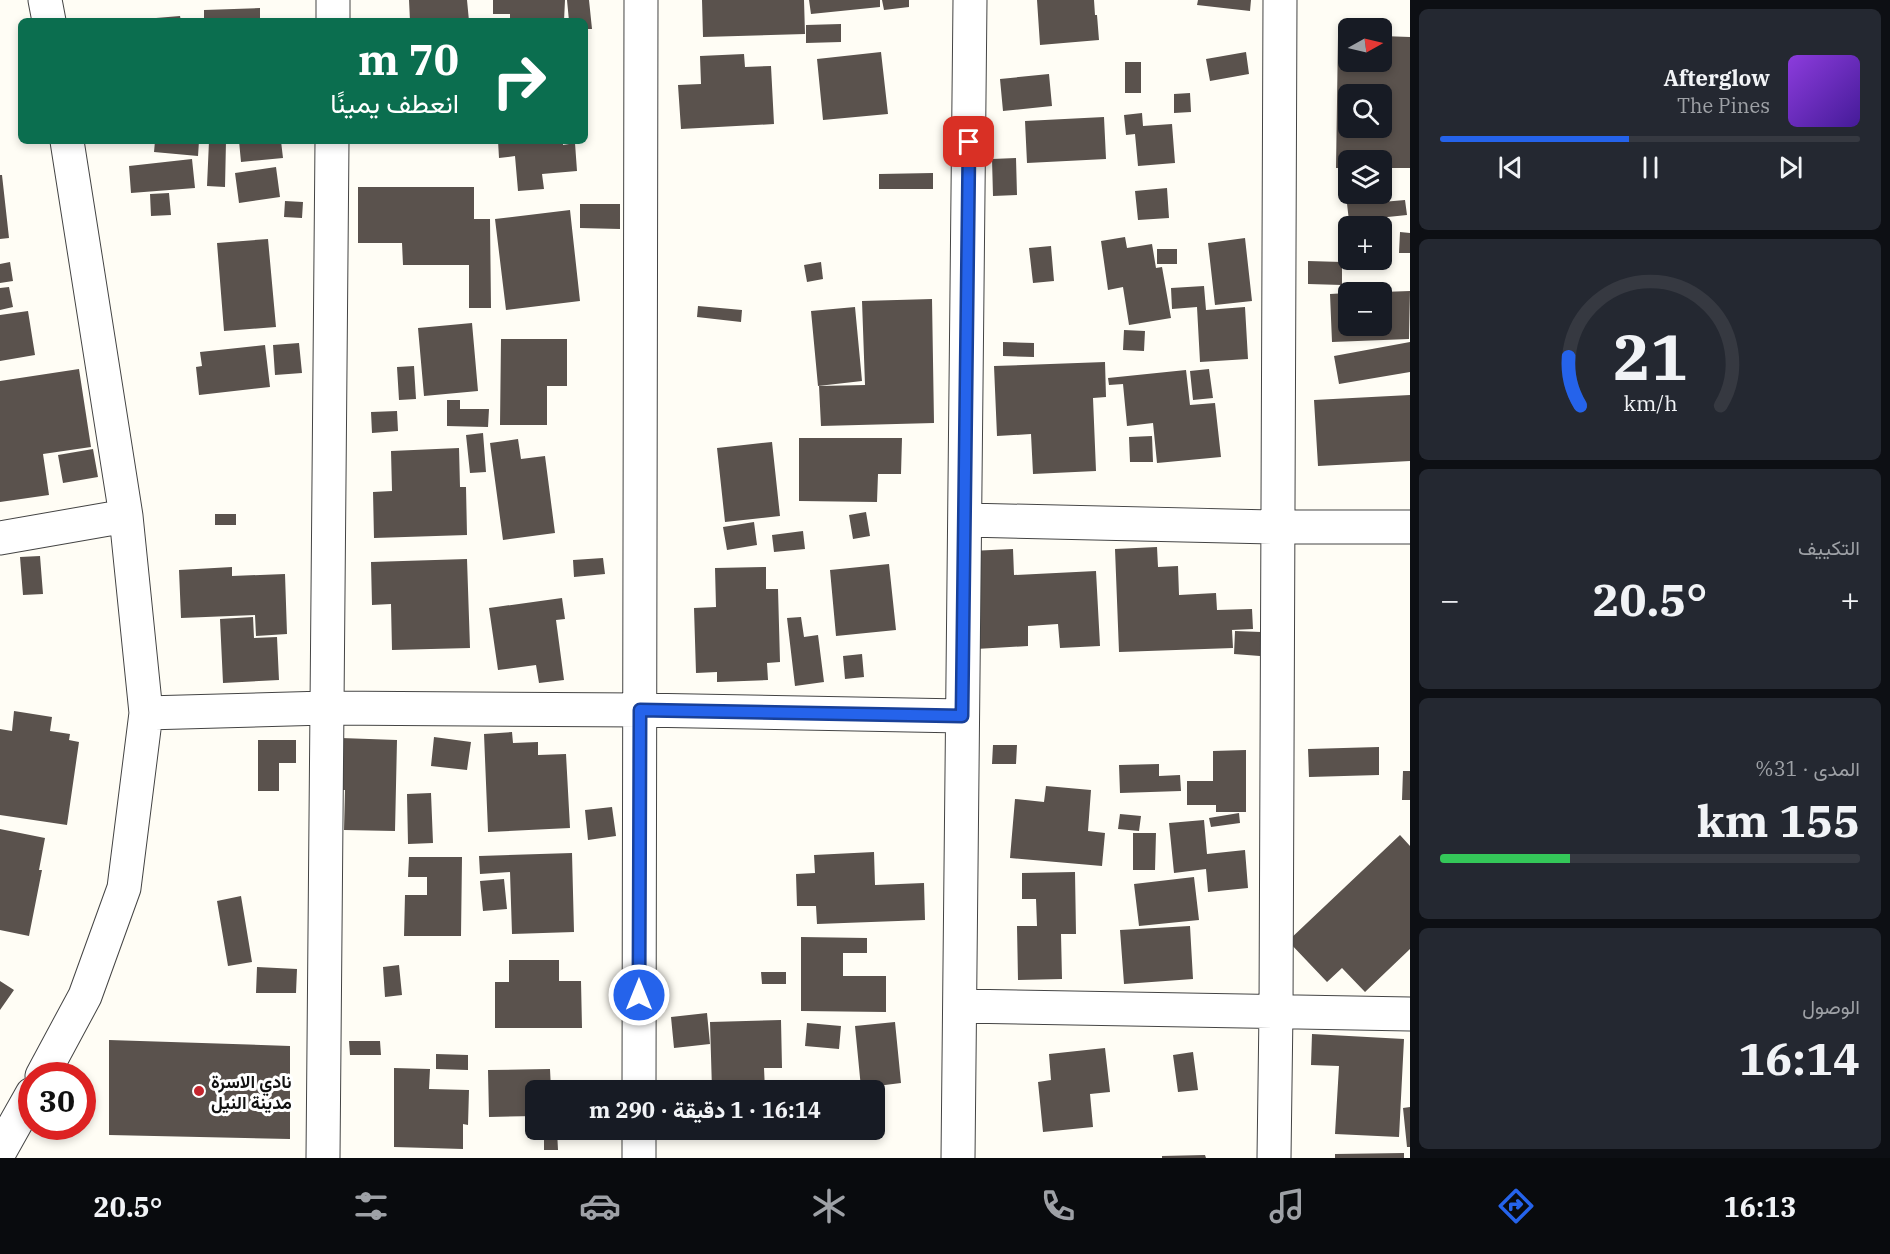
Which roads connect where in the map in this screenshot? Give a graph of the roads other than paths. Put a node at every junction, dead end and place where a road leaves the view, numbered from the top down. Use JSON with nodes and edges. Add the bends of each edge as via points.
{"nodes":[{"id":1,"x":45,"y":0,"type":"edge"},
{"id":2,"x":333,"y":0,"type":"edge"},
{"id":3,"x":641,"y":0,"type":"edge"},
{"id":4,"x":970,"y":0,"type":"edge"},
{"id":5,"x":1280,"y":0,"type":"edge"},
{"id":6,"x":48,"y":18,"type":"edge"},
{"id":7,"x":333,"y":18,"type":"edge"},
{"id":8,"x":67,"y":144,"type":"edge"},
{"id":9,"x":332,"y":144,"type":"edge"},
{"id":10,"x":126,"y":516,"type":"junction"},
{"id":11,"x":966,"y":520,"type":"junction"},
{"id":12,"x":1277,"y":527,"type":"junction"},
{"id":13,"x":1410,"y":527,"type":"edge"},
{"id":14,"x":0,"y":538,"type":"edge"},
{"id":15,"x":326,"y":708,"type":"junction"},
{"id":16,"x":640,"y":710,"type":"junction"},
{"id":17,"x":146,"y":713,"type":"junction"},
{"id":18,"x":962,"y":716,"type":"junction"},
{"id":19,"x":960,"y":1006,"type":"junction"},
{"id":20,"x":1276,"y":1011,"type":"junction"},
{"id":21,"x":1410,"y":1014,"type":"edge"},
{"id":22,"x":50,"y":1062,"type":"edge"},
{"id":23,"x":639,"y":1080,"type":"edge"},
{"id":24,"x":18,"y":1119,"type":"edge"},
{"id":25,"x":639,"y":1140,"type":"edge"},
{"id":26,"x":0,"y":1152,"type":"edge"},
{"id":27,"x":323,"y":1158,"type":"edge"},
{"id":28,"x":639,"y":1158,"type":"edge"},
{"id":29,"x":958,"y":1158,"type":"edge"},
{"id":30,"x":1274,"y":1158,"type":"edge"}],
"edges":[{"from":1,"to":6,"type":"street"},
{"from":2,"to":7,"type":"street"},
{"from":3,"to":16,"type":"street"},
{"from":4,"to":11,"type":"street"},
{"from":5,"to":12,"type":"street"},
{"from":8,"to":10,"type":"street"},
{"from":9,"to":15,"type":"street"},
{"from":10,"to":14,"type":"street"},
{"from":10,"to":17,"type":"street"},
{"from":11,"to":12,"type":"street"},
{"from":11,"to":18,"type":"street"},
{"from":12,"to":13,"type":"street"},
{"from":12,"to":20,"type":"street"},
{"from":15,"to":16,"type":"street"},
{"from":15,"to":17,"type":"street"},
{"from":15,"to":27,"type":"street"},
{"from":16,"to":18,"type":"street"},
{"from":16,"to":23,"type":"street"},
{"from":17,"to":22,"type":"street","via":[[124,888],[86,996]]},
{"from":18,"to":19,"type":"street"},
{"from":19,"to":20,"type":"street"},
{"from":19,"to":29,"type":"street"},
{"from":20,"to":21,"type":"street"},
{"from":20,"to":30,"type":"street"},
{"from":24,"to":26,"type":"street"},
{"from":25,"to":28,"type":"street"}]}
